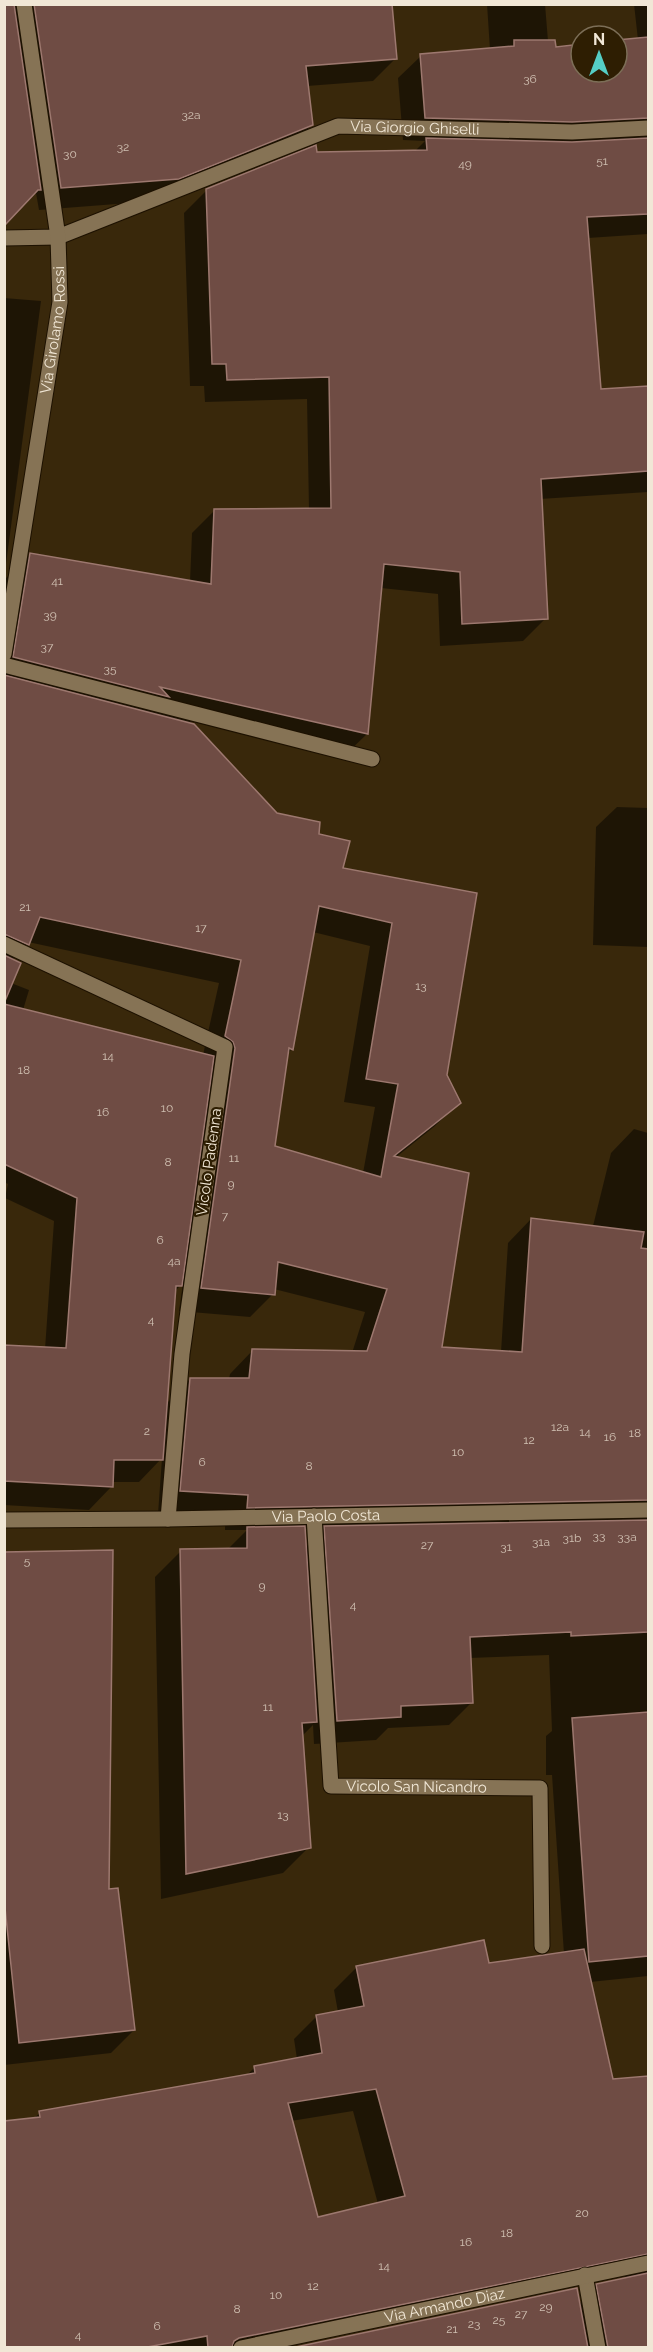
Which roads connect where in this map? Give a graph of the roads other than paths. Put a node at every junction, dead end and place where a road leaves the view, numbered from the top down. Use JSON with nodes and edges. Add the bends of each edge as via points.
{"nodes":[{"id":1,"x":24,"y":4,"type":"edge"},
{"id":2,"x":648,"y":128,"type":"edge"},
{"id":3,"x":58,"y":237,"type":"junction"},
{"id":4,"x":4,"y":238,"type":"edge"},
{"id":5,"x":4,"y":654,"type":"edge"},
{"id":6,"x":4,"y":665,"type":"edge"},
{"id":7,"x":372,"y":759,"type":"dead end"},
{"id":8,"x":4,"y":944,"type":"edge"},
{"id":9,"x":648,"y":1510,"type":"edge"},
{"id":10,"x":314,"y":1516,"type":"junction"},
{"id":11,"x":4,"y":1520,"type":"edge"},
{"id":12,"x":168,"y":1520,"type":"junction"},
{"id":13,"x":542,"y":1947,"type":"dead end"},
{"id":14,"x":648,"y":2262,"type":"edge"},
{"id":15,"x":585,"y":2276,"type":"junction"},
{"id":16,"x":241,"y":2348,"type":"edge"},
{"id":17,"x":598,"y":2348,"type":"edge"}],
"edges":[{"from":1,"to":3,"type":"street","name":"Via Girolamo Rossi"},
{"from":2,"to":3,"type":"street","name":"Via Giorgio Ghiselli","via":[[572,132],[338,126]]},
{"from":3,"to":4,"type":"street"},
{"from":3,"to":5,"type":"street","name":"Via Girolamo Rossi","via":[[60,302]]},
{"from":6,"to":7,"type":"street"},
{"from":8,"to":12,"type":"street","name":"Vicolo Padenna","via":[[225,1047],[182,1354]]},
{"from":9,"to":10,"type":"street","name":"Via Paolo Costa"},
{"from":10,"to":12,"type":"street","name":"Via Paolo Costa"},
{"from":10,"to":13,"type":"street","name":"Vicolo San Nicandro","via":[[331,1786],[540,1788]]},
{"from":11,"to":12,"type":"street","name":"Via Paolo Costa"},
{"from":14,"to":15,"type":"street","name":"Via Armando Diaz"},
{"from":15,"to":16,"type":"street","name":"Via Armando Diaz"},
{"from":15,"to":17,"type":"street"}]}
